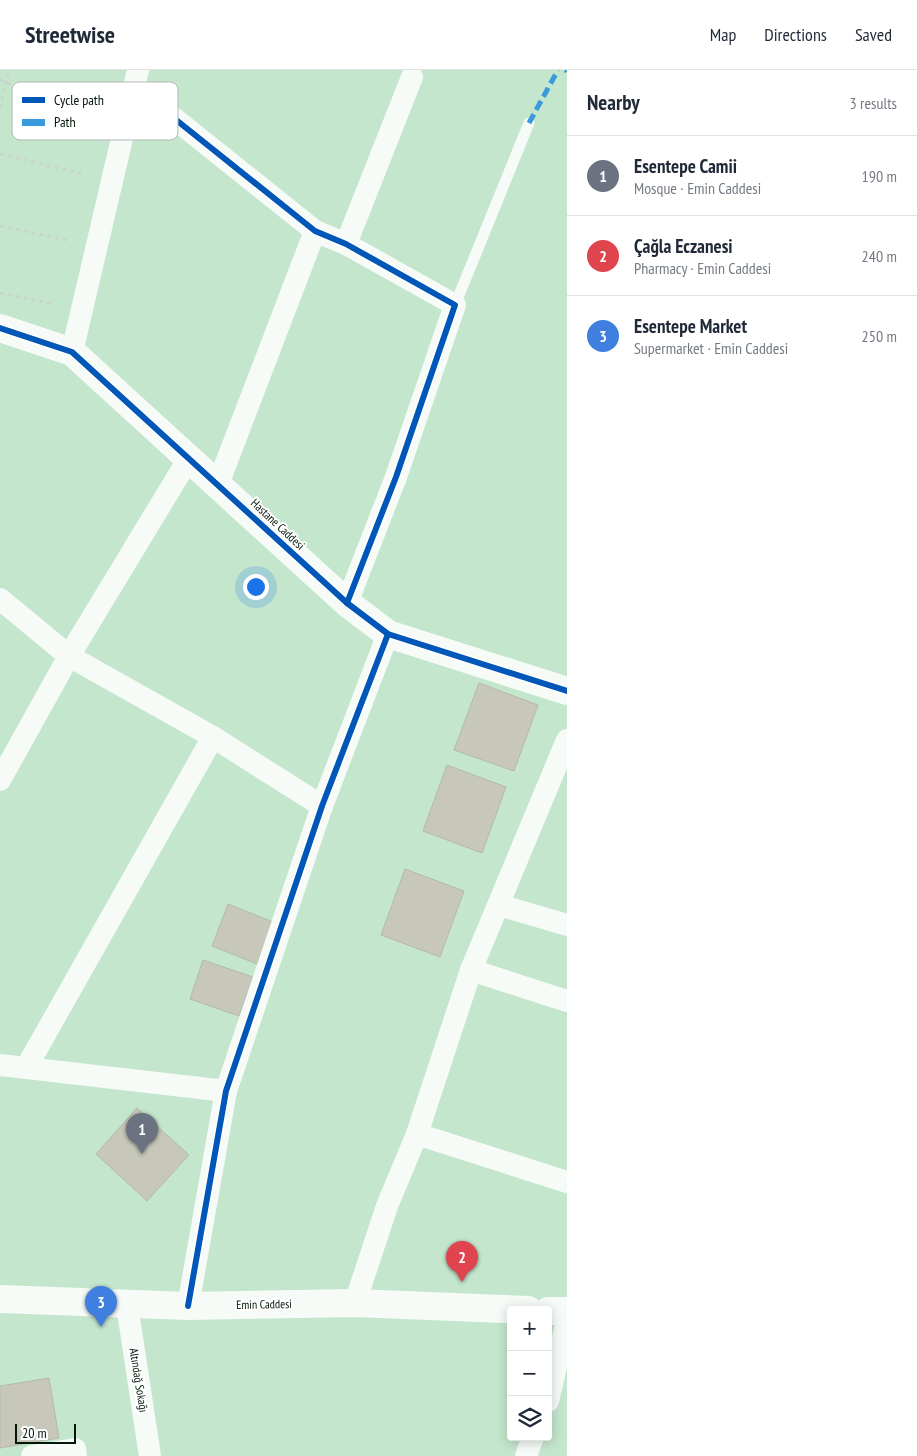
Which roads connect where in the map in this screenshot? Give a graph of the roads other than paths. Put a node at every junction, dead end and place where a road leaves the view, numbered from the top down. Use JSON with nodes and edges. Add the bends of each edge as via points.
{"nodes":[{"id":1,"x":412,"y":78,"type":"dead end"},
{"id":2,"x":178,"y":115,"type":"edge"},
{"id":3,"x":529,"y":123,"type":"dead end"},
{"id":4,"x":122,"y":140,"type":"edge"},
{"id":5,"x":314,"y":231,"type":"junction"},
{"id":6,"x":346,"y":244,"type":"junction"},
{"id":7,"x":456,"y":305,"type":"junction"},
{"id":8,"x":0,"y":328,"type":"edge"},
{"id":9,"x":72,"y":352,"type":"junction"},
{"id":10,"x":189,"y":458,"type":"junction"},
{"id":11,"x":218,"y":484,"type":"junction"},
{"id":12,"x":0,"y":599,"type":"edge"},
{"id":13,"x":348,"y":603,"type":"junction"},
{"id":14,"x":388,"y":634,"type":"junction"},
{"id":15,"x":69,"y":656,"type":"junction"},
{"id":16,"x":567,"y":691,"type":"edge"},
{"id":17,"x":213,"y":737,"type":"junction"},
{"id":18,"x":567,"y":740,"type":"edge"},
{"id":19,"x":0,"y":780,"type":"edge"},
{"id":20,"x":322,"y":806,"type":"junction"},
{"id":21,"x":499,"y":905,"type":"junction"},
{"id":22,"x":567,"y":925,"type":"edge"},
{"id":23,"x":471,"y":970,"type":"junction"},
{"id":24,"x":567,"y":1001,"type":"edge"},
{"id":25,"x":0,"y":1065,"type":"edge"},
{"id":26,"x":26,"y":1068,"type":"junction"},
{"id":27,"x":226,"y":1091,"type":"junction"},
{"id":28,"x":417,"y":1134,"type":"junction"},
{"id":29,"x":567,"y":1182,"type":"edge"},
{"id":30,"x":0,"y":1299,"type":"edge"},
{"id":31,"x":355,"y":1303,"type":"junction"},
{"id":32,"x":127,"y":1305,"type":"junction"},
{"id":33,"x":188,"y":1306,"type":"junction"},
{"id":34,"x":507,"y":1309,"type":"edge"},
{"id":35,"x":552,"y":1311,"type":"edge"},
{"id":36,"x":567,"y":1311,"type":"edge"},
{"id":37,"x":567,"y":1321,"type":"edge"},
{"id":38,"x":549,"y":1396,"type":"edge"},
{"id":39,"x":532,"y":1441,"type":"edge"},
{"id":40,"x":32,"y":1456,"type":"edge"},
{"id":41,"x":76,"y":1456,"type":"edge"},
{"id":42,"x":150,"y":1456,"type":"edge"},
{"id":43,"x":526,"y":1456,"type":"edge"}],
"edges":[{"from":1,"to":6,"type":"street"},
{"from":2,"to":5,"type":"street"},
{"from":3,"to":7,"type":"lane"},
{"from":4,"to":9,"type":"street"},
{"from":5,"to":6,"type":"street"},
{"from":5,"to":11,"type":"street"},
{"from":6,"to":7,"type":"street"},
{"from":7,"to":13,"type":"street"},
{"from":8,"to":9,"type":"street","name":"Hastane Caddesi"},
{"from":9,"to":10,"type":"street","name":"Hastane Caddesi"},
{"from":10,"to":11,"type":"street","name":"Hastane Caddesi"},
{"from":10,"to":15,"type":"street"},
{"from":11,"to":13,"type":"street","name":"Hastane Caddesi"},
{"from":12,"to":15,"type":"street"},
{"from":13,"to":14,"type":"street","name":"Hastane Caddesi"},
{"from":14,"to":16,"type":"street","name":"Hastane Caddesi"},
{"from":14,"to":20,"type":"street"},
{"from":15,"to":17,"type":"street"},
{"from":15,"to":19,"type":"street"},
{"from":17,"to":20,"type":"street"},
{"from":17,"to":26,"type":"street"},
{"from":18,"to":21,"type":"street"},
{"from":20,"to":27,"type":"street"},
{"from":21,"to":22,"type":"street"},
{"from":21,"to":23,"type":"street"},
{"from":23,"to":24,"type":"street"},
{"from":23,"to":28,"type":"street"},
{"from":25,"to":26,"type":"street"},
{"from":26,"to":27,"type":"street"},
{"from":27,"to":33,"type":"street"},
{"from":28,"to":29,"type":"street"},
{"from":28,"to":31,"type":"street","via":[[387,1206]]},
{"from":30,"to":32,"type":"street","name":"Emin Caddesi"},
{"from":31,"to":33,"type":"street","name":"Emin Caddesi"},
{"from":31,"to":34,"type":"street","name":"Emin Caddesi"},
{"from":32,"to":33,"type":"street","name":"Emin Caddesi"},
{"from":32,"to":42,"type":"street","name":"Altındağ Sokağı"},
{"from":35,"to":36,"type":"street"},
{"from":37,"to":38,"type":"street"},
{"from":39,"to":43,"type":"street"},
{"from":40,"to":41,"type":"street","via":[[75,1449]]}]}
